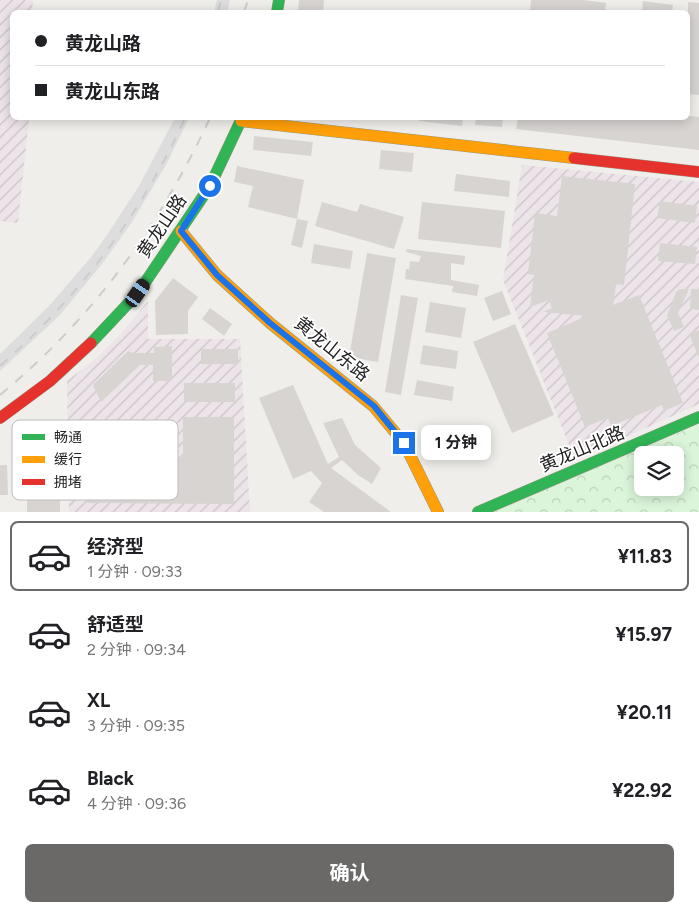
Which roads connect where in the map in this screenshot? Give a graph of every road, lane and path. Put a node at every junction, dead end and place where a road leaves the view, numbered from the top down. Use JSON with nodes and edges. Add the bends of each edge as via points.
{"nodes":[{"id":1,"x":242,"y":120,"type":"edge"},
{"id":2,"x":251,"y":120,"type":"edge"},
{"id":3,"x":699,"y":172,"type":"edge"},
{"id":4,"x":181,"y":231,"type":"junction"},
{"id":5,"x":699,"y":417,"type":"edge"},
{"id":6,"x":0,"y":418,"type":"edge"},
{"id":7,"x":438,"y":512,"type":"edge"},
{"id":8,"x":478,"y":512,"type":"edge"}],
"edges":[{"from":1,"to":4,"type":"street","name":"黄龙山路","via":[[210,186]]},
{"from":2,"to":3,"type":"street"},
{"from":4,"to":6,"type":"street","name":"黄龙山路","via":[[138,293],[92,342],[50,381]]},
{"from":4,"to":7,"type":"street","name":"黄龙山东路","via":[[217,275],[270,323],[374,406],[404,443]]},
{"from":5,"to":8,"type":"street","name":"黄龙山北路"}]}
